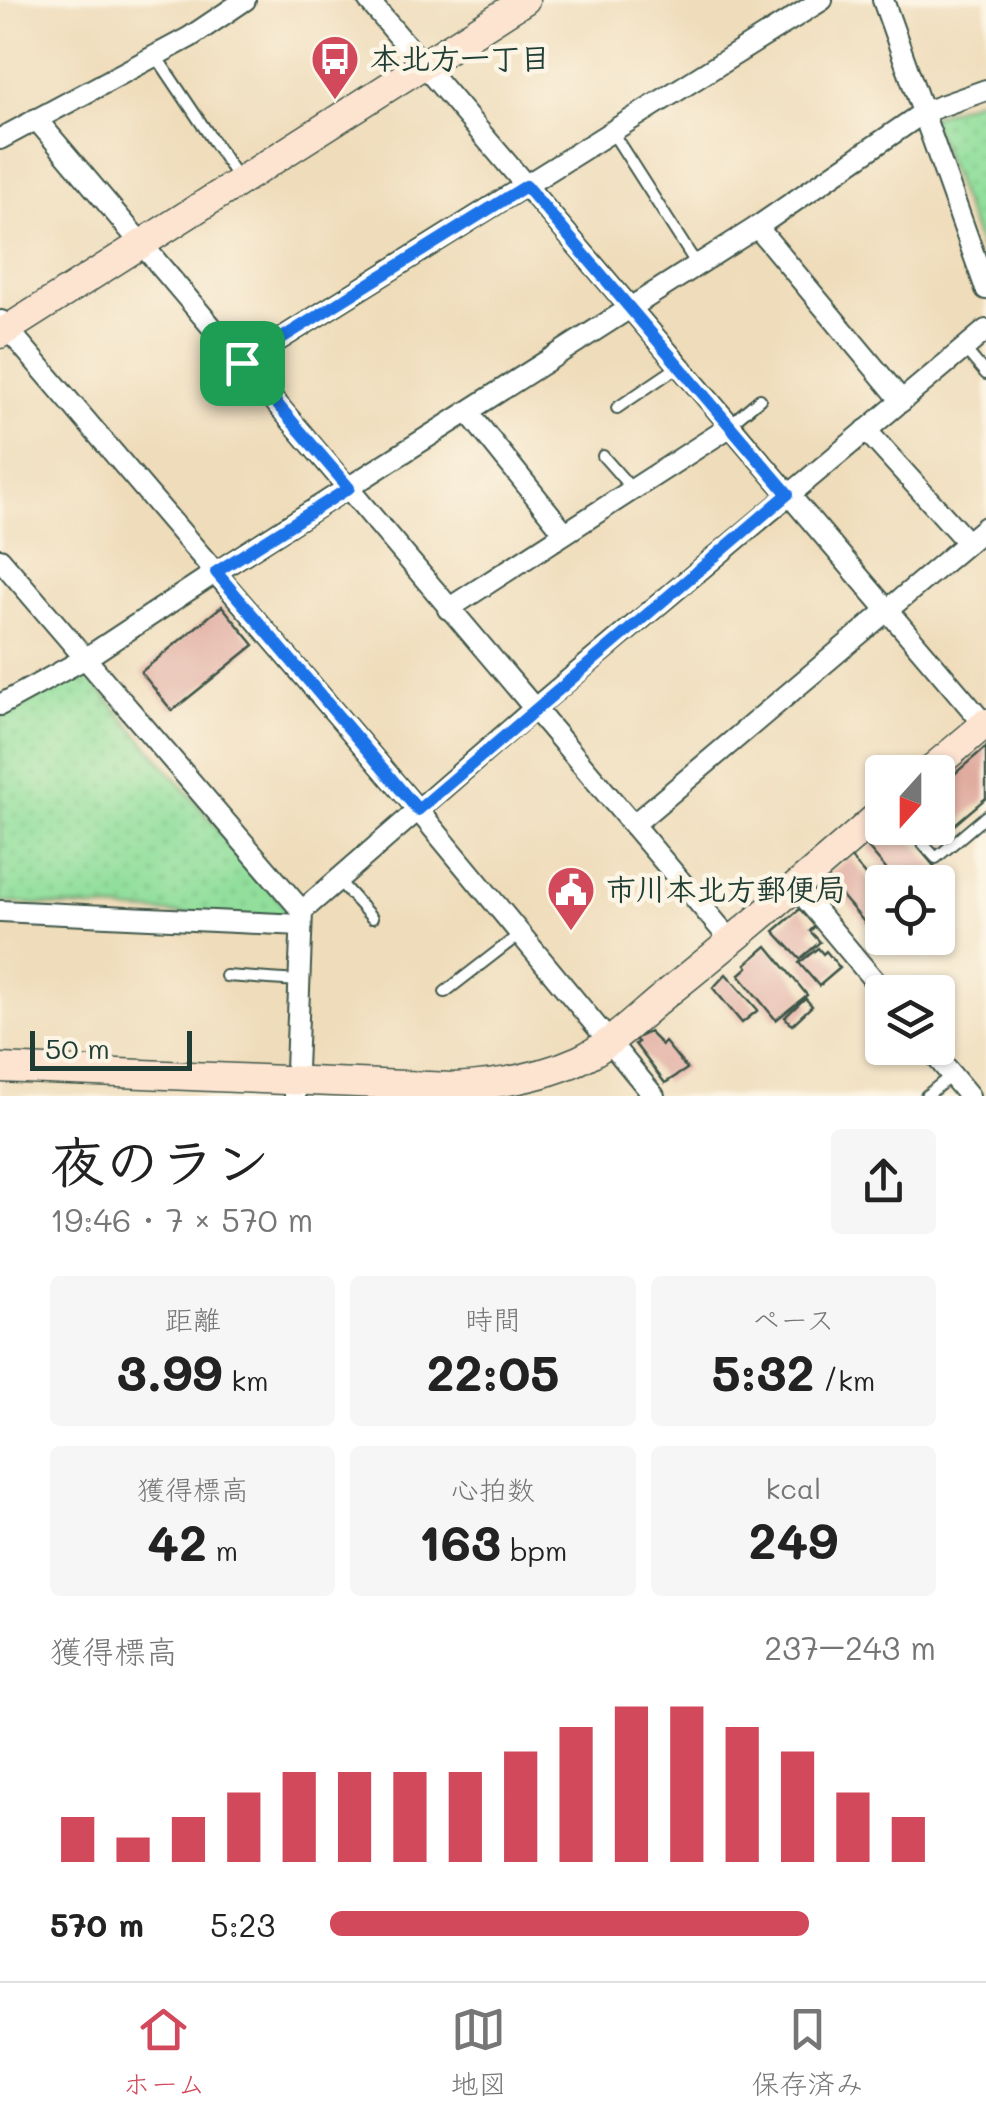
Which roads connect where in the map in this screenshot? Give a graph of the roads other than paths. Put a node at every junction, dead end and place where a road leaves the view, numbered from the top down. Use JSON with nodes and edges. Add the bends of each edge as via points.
{"nodes":[{"id":1,"x":245,"y":0,"type":"edge"},
{"id":2,"x":368,"y":0,"type":"edge"},
{"id":3,"x":526,"y":0,"type":"edge"},
{"id":4,"x":822,"y":0,"type":"edge"},
{"id":5,"x":883,"y":0,"type":"edge"},
{"id":6,"x":156,"y":56,"type":"junction"},
{"id":7,"x":422,"y":66,"type":"junction"},
{"id":8,"x":986,"y":90,"type":"edge"},
{"id":9,"x":924,"y":112,"type":"junction"},
{"id":10,"x":36,"y":119,"type":"junction"},
{"id":11,"x":612,"y":132,"type":"junction"},
{"id":12,"x":0,"y":139,"type":"edge"},
{"id":13,"x":240,"y":182,"type":"junction"},
{"id":14,"x":526,"y":186,"type":"junction"},
{"id":15,"x":757,"y":227,"type":"junction"},
{"id":16,"x":139,"y":244,"type":"junction"},
{"id":17,"x":697,"y":266,"type":"junction"},
{"id":18,"x":986,"y":289,"type":"edge"},
{"id":19,"x":631,"y":308,"type":"junction"},
{"id":20,"x":2,"y":328,"type":"edge"},
{"id":21,"x":986,"y":330,"type":"edge"},
{"id":22,"x":964,"y":348,"type":"junction"},
{"id":23,"x":242,"y":363,"type":"junction"},
{"id":24,"x":679,"y":366,"type":"junction"},
{"id":25,"x":986,"y":374,"type":"edge"},
{"id":26,"x":760,"y":398,"type":"dead end"},
{"id":27,"x":902,"y":401,"type":"junction"},
{"id":28,"x":616,"y":408,"type":"dead end"},
{"id":29,"x":468,"y":412,"type":"junction"},
{"id":30,"x":730,"y":426,"type":"junction"},
{"id":31,"x":866,"y":430,"type":"junction"},
{"id":32,"x":603,"y":456,"type":"dead end"},
{"id":33,"x":349,"y":488,"type":"junction"},
{"id":34,"x":633,"y":490,"type":"junction"},
{"id":35,"x":788,"y":494,"type":"junction"},
{"id":36,"x":986,"y":526,"type":"edge"},
{"id":37,"x":565,"y":533,"type":"junction"},
{"id":38,"x":967,"y":542,"type":"junction"},
{"id":39,"x":0,"y":558,"type":"edge"},
{"id":40,"x":216,"y":572,"type":"junction"},
{"id":41,"x":448,"y":609,"type":"junction"},
{"id":42,"x":887,"y":610,"type":"junction"},
{"id":43,"x":86,"y":658,"type":"junction"},
{"id":44,"x":0,"y":705,"type":"edge"},
{"id":45,"x":534,"y":709,"type":"junction"},
{"id":46,"x":985,"y":724,"type":"edge"},
{"id":47,"x":948,"y":755,"type":"edge"},
{"id":48,"x":418,"y":810,"type":"junction"},
{"id":49,"x":986,"y":816,"type":"edge"},
{"id":50,"x":633,"y":825,"type":"junction"},
{"id":51,"x":865,"y":827,"type":"edge"},
{"id":52,"x":955,"y":842,"type":"edge"},
{"id":53,"x":924,"y":845,"type":"edge"},
{"id":54,"x":951,"y":845,"type":"edge"},
{"id":55,"x":338,"y":880,"type":"junction"},
{"id":56,"x":796,"y":887,"type":"junction"},
{"id":57,"x":0,"y":911,"type":"edge"},
{"id":58,"x":302,"y":918,"type":"junction"},
{"id":59,"x":372,"y":918,"type":"dead end"},
{"id":60,"x":521,"y":933,"type":"junction"},
{"id":61,"x":732,"y":942,"type":"junction"},
{"id":62,"x":870,"y":975,"type":"edge"},
{"id":63,"x":226,"y":976,"type":"dead end"},
{"id":64,"x":300,"y":981,"type":"junction"},
{"id":65,"x":445,"y":992,"type":"dead end"},
{"id":66,"x":610,"y":1040,"type":"junction"},
{"id":67,"x":944,"y":1065,"type":"edge"},
{"id":68,"x":0,"y":1068,"type":"edge"},
{"id":69,"x":952,"y":1074,"type":"junction"},
{"id":70,"x":296,"y":1089,"type":"edge"},
{"id":71,"x":654,"y":1096,"type":"edge"},
{"id":72,"x":926,"y":1096,"type":"edge"},
{"id":73,"x":970,"y":1096,"type":"edge"}],
"edges":[{"from":1,"to":6,"type":"street"},
{"from":2,"to":7,"type":"street"},
{"from":3,"to":7,"type":"street"},
{"from":4,"to":11,"type":"street"},
{"from":5,"to":9,"type":"street"},
{"from":6,"to":10,"type":"street"},
{"from":6,"to":13,"type":"lane"},
{"from":7,"to":13,"type":"street"},
{"from":7,"to":14,"type":"street"},
{"from":8,"to":9,"type":"street"},
{"from":9,"to":15,"type":"street"},
{"from":9,"to":18,"type":"street"},
{"from":10,"to":12,"type":"street"},
{"from":10,"to":16,"type":"street"},
{"from":11,"to":14,"type":"street"},
{"from":11,"to":17,"type":"lane"},
{"from":13,"to":16,"type":"street"},
{"from":14,"to":19,"type":"street"},
{"from":14,"to":23,"type":"street"},
{"from":15,"to":17,"type":"street"},
{"from":15,"to":27,"type":"street"},
{"from":16,"to":20,"type":"street"},
{"from":16,"to":23,"type":"street"},
{"from":17,"to":19,"type":"street"},
{"from":19,"to":24,"type":"street"},
{"from":19,"to":29,"type":"street"},
{"from":20,"to":40,"type":"street"},
{"from":21,"to":22,"type":"street"},
{"from":22,"to":25,"type":"lane"},
{"from":22,"to":27,"type":"street"},
{"from":23,"to":33,"type":"street"},
{"from":24,"to":28,"type":"lane"},
{"from":24,"to":30,"type":"street"},
{"from":26,"to":30,"type":"lane"},
{"from":27,"to":31,"type":"street"},
{"from":29,"to":33,"type":"street"},
{"from":29,"to":37,"type":"street"},
{"from":30,"to":34,"type":"street"},
{"from":30,"to":35,"type":"street"},
{"from":31,"to":35,"type":"street"},
{"from":31,"to":38,"type":"street"},
{"from":32,"to":34,"type":"lane"},
{"from":33,"to":40,"type":"street"},
{"from":33,"to":41,"type":"street"},
{"from":34,"to":37,"type":"street"},
{"from":35,"to":42,"type":"street"},
{"from":35,"to":45,"type":"street"},
{"from":36,"to":38,"type":"street"},
{"from":37,"to":41,"type":"street"},
{"from":38,"to":42,"type":"street"},
{"from":39,"to":43,"type":"street"},
{"from":40,"to":43,"type":"street"},
{"from":40,"to":48,"type":"street"},
{"from":41,"to":45,"type":"street"},
{"from":42,"to":46,"type":"street"},
{"from":42,"to":50,"type":"street"},
{"from":43,"to":44,"type":"street"},
{"from":43,"to":58,"type":"street"},
{"from":45,"to":48,"type":"street"},
{"from":45,"to":50,"type":"street"},
{"from":46,"to":47,"type":"street"},
{"from":48,"to":55,"type":"street"},
{"from":48,"to":60,"type":"street"},
{"from":49,"to":52,"type":"lane"},
{"from":50,"to":61,"type":"street"},
{"from":51,"to":56,"type":"street"},
{"from":53,"to":54,"type":"lane","via":[[936,858]]},
{"from":55,"to":58,"type":"street"},
{"from":55,"to":59,"type":"lane"},
{"from":56,"to":61,"type":"street"},
{"from":56,"to":62,"type":"street"},
{"from":57,"to":58,"type":"street"},
{"from":58,"to":64,"type":"street"},
{"from":60,"to":65,"type":"lane"},
{"from":60,"to":66,"type":"street"},
{"from":61,"to":66,"type":"street"},
{"from":63,"to":64,"type":"lane"},
{"from":64,"to":70,"type":"street"},
{"from":66,"to":70,"type":"street","via":[[582,1059],[496,1085]]},
{"from":66,"to":71,"type":"street"},
{"from":67,"to":69,"type":"street"},
{"from":68,"to":70,"type":"street"},
{"from":69,"to":72,"type":"lane"},
{"from":69,"to":73,"type":"street"}]}
